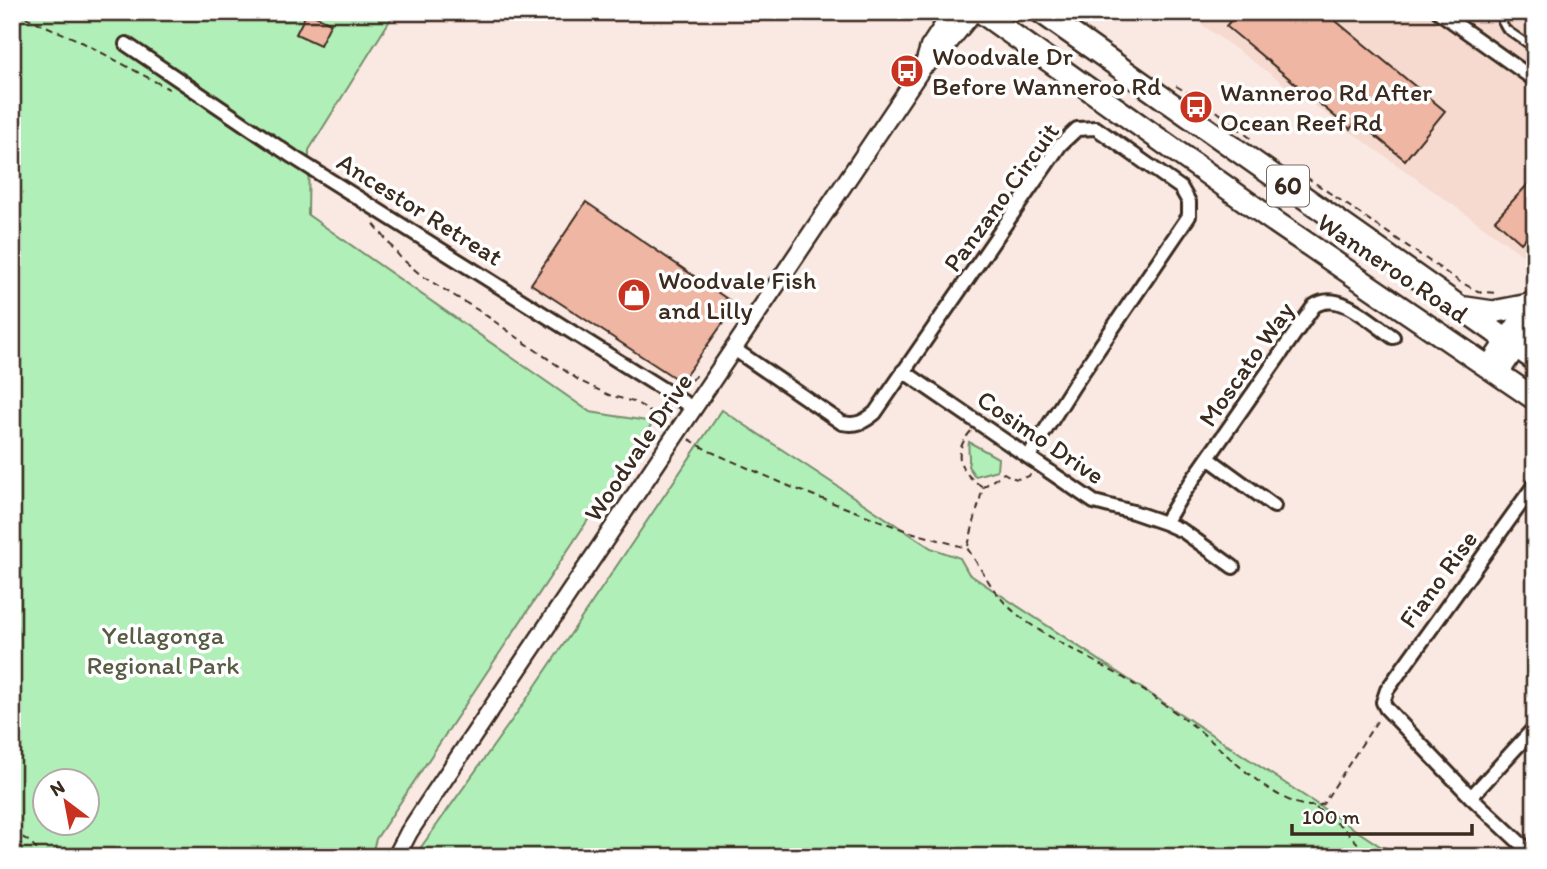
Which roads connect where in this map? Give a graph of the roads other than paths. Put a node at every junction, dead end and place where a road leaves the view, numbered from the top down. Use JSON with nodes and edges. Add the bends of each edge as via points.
{"nodes":[{"id":1,"x":952,"y":12,"type":"edge"},
{"id":2,"x":974,"y":12,"type":"edge"},
{"id":3,"x":981,"y":12,"type":"edge"},
{"id":4,"x":1041,"y":12,"type":"edge"},
{"id":5,"x":1439,"y":12,"type":"edge"},
{"id":6,"x":1505,"y":12,"type":"edge"},
{"id":7,"x":1522,"y":12,"type":"edge"},
{"id":8,"x":1535,"y":21,"type":"edge"},
{"id":9,"x":126,"y":44,"type":"dead end"},
{"id":10,"x":1535,"y":49,"type":"edge"},
{"id":11,"x":923,"y":67,"type":"junction"},
{"id":12,"x":1535,"y":80,"type":"edge"},
{"id":13,"x":1460,"y":307,"type":"junction"},
{"id":14,"x":1533,"y":308,"type":"edge"},
{"id":15,"x":1393,"y":337,"type":"dead end"},
{"id":16,"x":1511,"y":343,"type":"junction"},
{"id":17,"x":734,"y":349,"type":"junction"},
{"id":18,"x":1535,"y":360,"type":"edge"},
{"id":19,"x":903,"y":371,"type":"junction"},
{"id":20,"x":1493,"y":371,"type":"junction"},
{"id":21,"x":1535,"y":399,"type":"edge"},
{"id":22,"x":694,"y":408,"type":"junction"},
{"id":23,"x":1208,"y":458,"type":"junction"},
{"id":24,"x":1029,"y":461,"type":"junction"},
{"id":25,"x":1535,"y":484,"type":"edge"},
{"id":26,"x":1274,"y":506,"type":"dead end"},
{"id":27,"x":1165,"y":523,"type":"junction"},
{"id":28,"x":1233,"y":567,"type":"dead end"},
{"id":29,"x":1535,"y":727,"type":"edge"},
{"id":30,"x":1471,"y":797,"type":"junction"},
{"id":31,"x":396,"y":857,"type":"edge"},
{"id":32,"x":1535,"y":857,"type":"edge"}],
"edges":[{"from":1,"to":11,"type":"street","name":"Woodvale Drive","via":[[929,47]]},
{"from":2,"to":11,"type":"street","name":"Woodvale Drive","via":[[940,54]]},
{"from":3,"to":20,"type":"highway","name":"Wanneroo Road","number":"60"},
{"from":4,"to":13,"type":"highway","name":"Wanneroo Road","number":"60"},
{"from":5,"to":12,"type":"street"},
{"from":6,"to":10,"type":"lane","via":[[1502,22],[1506,29]]},
{"from":7,"to":8,"type":"lane"},
{"from":9,"to":22,"type":"street","name":"Ancestor Retreat","via":[[293,157]]},
{"from":11,"to":17,"type":"street","name":"Woodvale Drive"},
{"from":13,"to":14,"type":"highway","via":[[1493,312]]},
{"from":13,"to":16,"type":"highway","name":"Wanneroo Road","number":"60"},
{"from":14,"to":16,"type":"street"},
{"from":15,"to":23,"type":"street","name":"Moscato Way","via":[[1344,304],[1318,303]]},
{"from":16,"to":18,"type":"highway","name":"Wanneroo Road","number":"60"},
{"from":16,"to":20,"type":"street"},
{"from":17,"to":19,"type":"street","name":"Panzano Circuit","via":[[832,418],[852,425],[875,413]]},
{"from":17,"to":22,"type":"street","name":"Woodvale Drive"},
{"from":19,"to":24,"type":"street","name":"Cosimo Drive"},
{"from":19,"to":24,"type":"street","name":"Panzano Circuit","via":[[1060,145],[1077,129],[1096,128],[1181,188],[1189,202],[1189,216],[1074,384]]},
{"from":20,"to":21,"type":"highway","name":"Wanneroo Road","number":"60"},
{"from":22,"to":31,"type":"street","name":"Woodvale Drive"},
{"from":23,"to":26,"type":"street"},
{"from":23,"to":27,"type":"street","name":"Moscato Way"},
{"from":24,"to":27,"type":"street","name":"Cosimo Drive","via":[[1094,502]]},
{"from":25,"to":30,"type":"street","name":"Fiano Rise","via":[[1387,690],[1385,705]]},
{"from":27,"to":28,"type":"street","name":"Cosimo Drive"},
{"from":29,"to":30,"type":"street"},
{"from":30,"to":32,"type":"street"}]}
